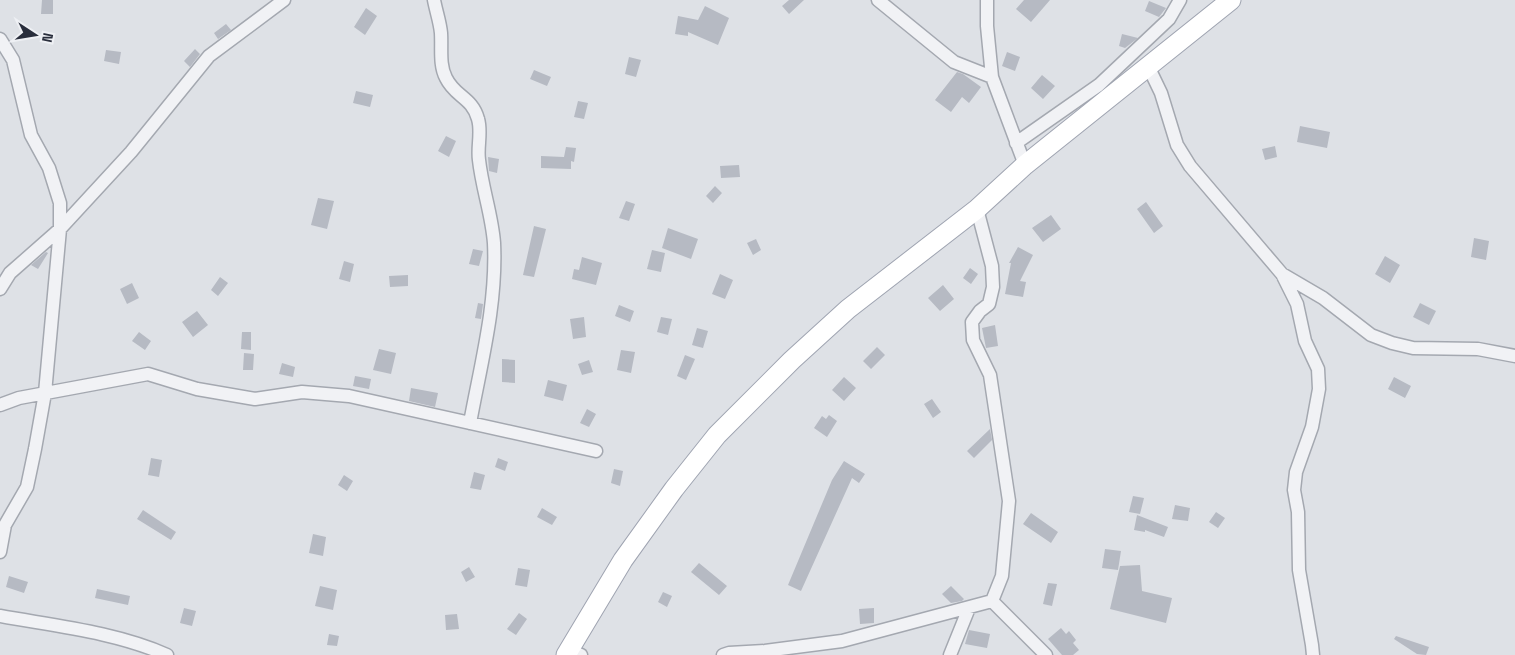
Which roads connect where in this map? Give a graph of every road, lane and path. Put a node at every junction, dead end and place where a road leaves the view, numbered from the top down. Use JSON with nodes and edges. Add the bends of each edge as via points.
{"nodes":[{"id":1,"x":284,"y":0,"type":"edge"},
{"id":2,"x":434,"y":0,"type":"edge"},
{"id":3,"x":878,"y":0,"type":"edge"},
{"id":4,"x":987,"y":0,"type":"edge"},
{"id":5,"x":1180,"y":0,"type":"edge"},
{"id":6,"x":1231,"y":0,"type":"edge"},
{"id":7,"x":0,"y":39,"type":"edge"},
{"id":8,"x":1148,"y":66,"type":"junction"},
{"id":9,"x":992,"y":77,"type":"junction"},
{"id":10,"x":1016,"y":143,"type":"junction"},
{"id":11,"x":1025,"y":166,"type":"junction"},
{"id":12,"x":977,"y":209,"type":"junction"},
{"id":13,"x":60,"y":229,"type":"junction"},
{"id":14,"x":1282,"y":274,"type":"junction"},
{"id":15,"x":0,"y":289,"type":"edge"},
{"id":16,"x":1515,"y":356,"type":"edge"},
{"id":17,"x":45,"y":393,"type":"junction"},
{"id":18,"x":0,"y":405,"type":"edge"},
{"id":19,"x":470,"y":423,"type":"junction"},
{"id":20,"x":596,"y":451,"type":"dead end"},
{"id":21,"x":0,"y":552,"type":"edge"},
{"id":22,"x":992,"y":601,"type":"junction"},
{"id":23,"x":969,"y":608,"type":"junction"},
{"id":24,"x":0,"y":616,"type":"edge"},
{"id":25,"x":572,"y":653,"type":"edge"},
{"id":26,"x":167,"y":655,"type":"edge"},
{"id":27,"x":723,"y":655,"type":"edge"},
{"id":28,"x":950,"y":655,"type":"edge"},
{"id":29,"x":1046,"y":655,"type":"edge"},
{"id":30,"x":1313,"y":655,"type":"edge"}],
"edges":[{"from":1,"to":13,"type":"street","via":[[209,56],[132,152]]},
{"from":2,"to":19,"type":"street","via":[[445,77],[474,108],[479,122],[478,158],[494,240],[492,311]]},
{"from":3,"to":9,"type":"street","via":[[954,62]]},
{"from":4,"to":9,"type":"street"},
{"from":5,"to":10,"type":"street","via":[[1169,18],[1099,85]]},
{"from":6,"to":8,"type":"main road"},
{"from":7,"to":13,"type":"street","via":[[13,60],[31,135],[49,168],[60,202]]},
{"from":8,"to":11,"type":"main road"},
{"from":8,"to":14,"type":"street","via":[[1161,93],[1177,145],[1190,166]]},
{"from":9,"to":10,"type":"street"},
{"from":10,"to":11,"type":"street"},
{"from":11,"to":12,"type":"main road"},
{"from":12,"to":22,"type":"street","via":[[992,266],[993,287],[989,304],[972,322],[973,340],[990,375],[1009,501],[1002,576]]},
{"from":12,"to":25,"type":"main road","via":[[848,309],[792,360],[718,436],[674,489],[623,560]]},
{"from":13,"to":15,"type":"street","via":[[10,273]]},
{"from":13,"to":17,"type":"street"},
{"from":14,"to":16,"type":"street","via":[[1323,298],[1371,335],[1392,343],[1413,348],[1478,348]]},
{"from":14,"to":30,"type":"street","via":[[1297,304],[1305,341],[1318,369],[1319,388],[1312,427],[1296,472],[1294,490],[1298,512],[1299,570]]},
{"from":17,"to":18,"type":"street"},
{"from":17,"to":19,"type":"street","via":[[148,374],[197,389],[255,399],[302,392],[350,396]]},
{"from":17,"to":21,"type":"street","via":[[27,487],[5,525]]},
{"from":19,"to":20,"type":"street"},
{"from":22,"to":23,"type":"street"},
{"from":22,"to":29,"type":"street"},
{"from":23,"to":27,"type":"street","via":[[842,641]]},
{"from":23,"to":28,"type":"street"},
{"from":24,"to":26,"type":"street","via":[[107,636]]}]}
